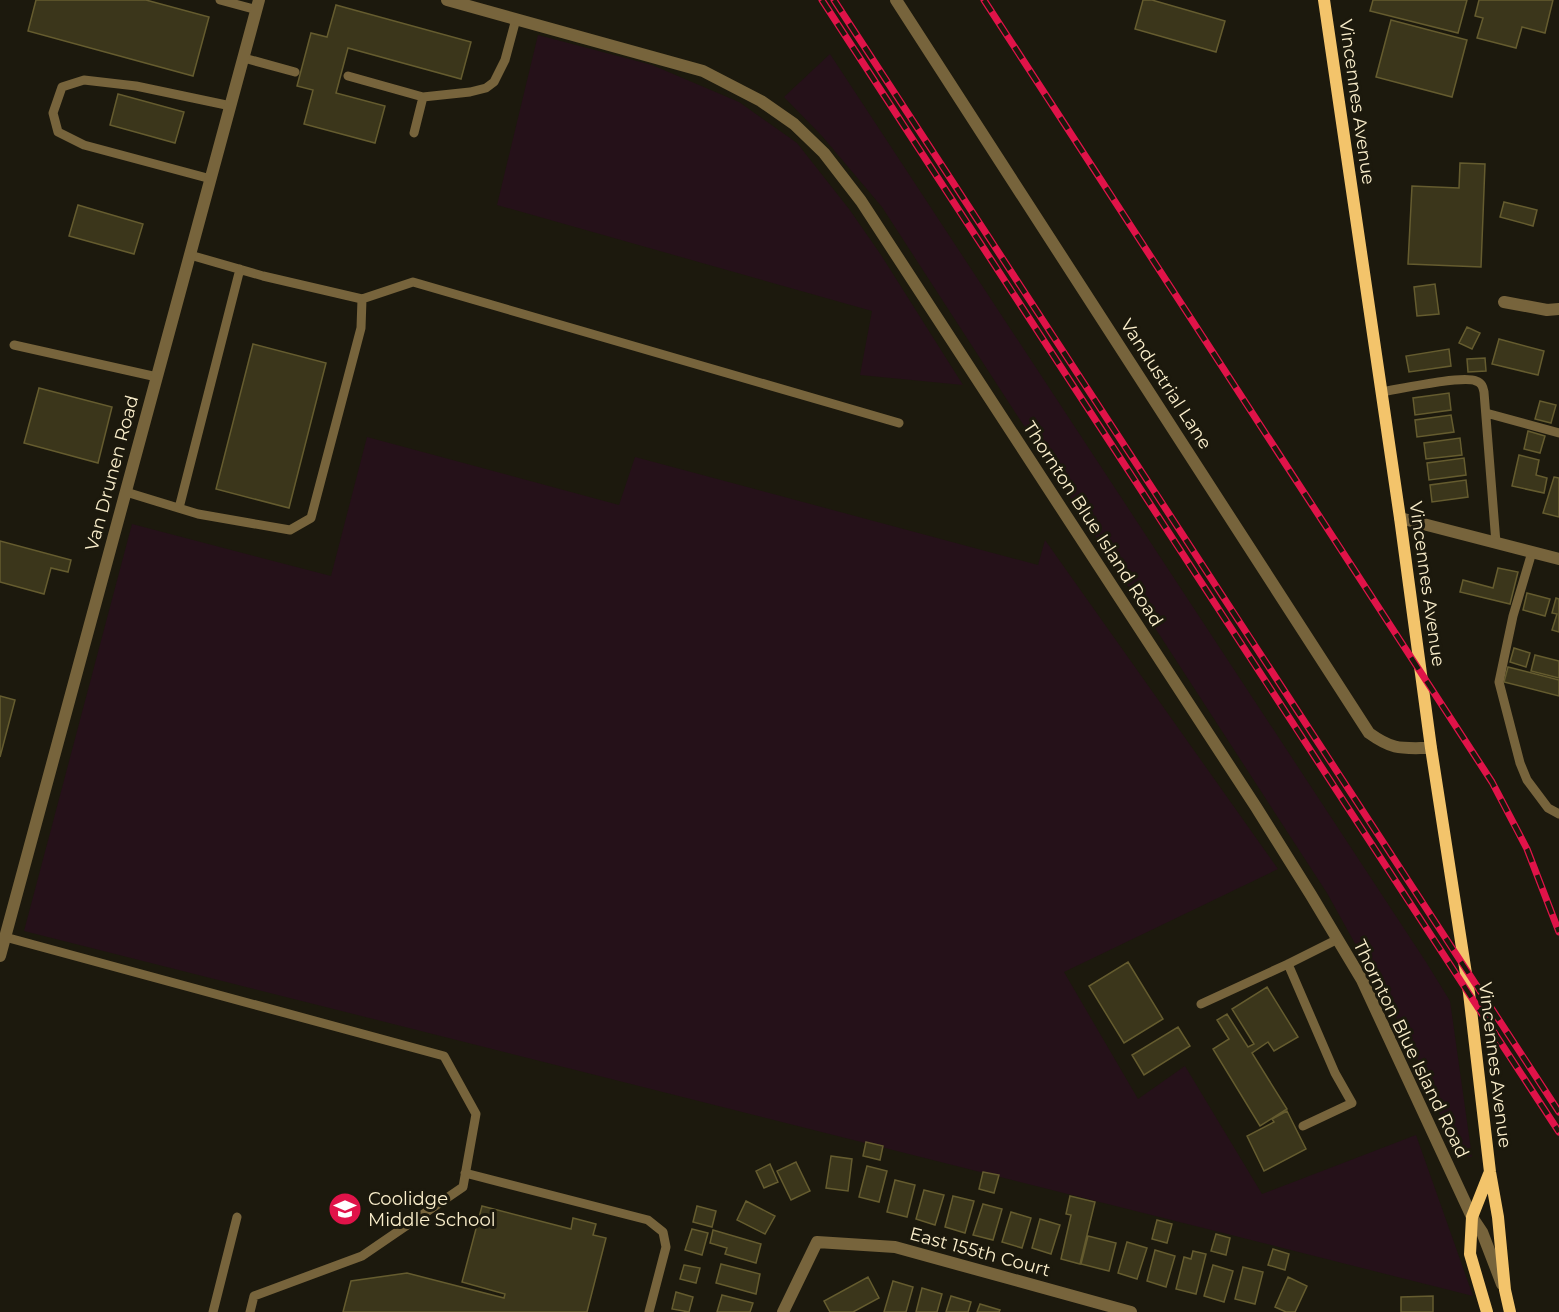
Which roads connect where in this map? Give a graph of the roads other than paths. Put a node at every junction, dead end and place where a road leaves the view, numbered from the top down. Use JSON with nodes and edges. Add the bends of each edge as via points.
{"nodes":[{"id":1,"x":220,"y":0,"type":"edge"},
{"id":2,"x":447,"y":0,"type":"edge"},
{"id":3,"x":896,"y":0,"type":"edge"},
{"id":4,"x":1324,"y":0,"type":"edge"},
{"id":5,"x":258,"y":5,"type":"edge"},
{"id":6,"x":516,"y":19,"type":"junction"},
{"id":7,"x":244,"y":58,"type":"junction"},
{"id":8,"x":295,"y":72,"type":"dead end"},
{"id":9,"x":348,"y":76,"type":"dead end"},
{"id":10,"x":423,"y":97,"type":"junction"},
{"id":11,"x":231,"y":106,"type":"junction"},
{"id":12,"x":414,"y":133,"type":"dead end"},
{"id":13,"x":211,"y":179,"type":"junction"},
{"id":14,"x":190,"y":255,"type":"junction"},
{"id":15,"x":240,"y":269,"type":"junction"},
{"id":16,"x":362,"y":299,"type":"junction"},
{"id":17,"x":1504,"y":302,"type":"dead end"},
{"id":18,"x":1559,"y":309,"type":"edge"},
{"id":19,"x":14,"y":345,"type":"dead end"},
{"id":20,"x":157,"y":377,"type":"junction"},
{"id":21,"x":1382,"y":392,"type":"junction"},
{"id":22,"x":1486,"y":413,"type":"junction"},
{"id":23,"x":899,"y":423,"type":"dead end"},
{"id":24,"x":1559,"y":433,"type":"edge"},
{"id":25,"x":126,"y":492,"type":"junction"},
{"id":26,"x":178,"y":508,"type":"junction"},
{"id":27,"x":1400,"y":518,"type":"junction"},
{"id":28,"x":1496,"y":543,"type":"junction"},
{"id":29,"x":1532,"y":552,"type":"junction"},
{"id":30,"x":1559,"y":559,"type":"edge"},
{"id":31,"x":1431,"y":748,"type":"junction"},
{"id":32,"x":1559,"y":814,"type":"edge"},
{"id":33,"x":5,"y":937,"type":"junction"},
{"id":34,"x":1338,"y":939,"type":"junction"},
{"id":35,"x":0,"y":956,"type":"edge"},
{"id":36,"x":1288,"y":964,"type":"junction"},
{"id":37,"x":1201,"y":1004,"type":"dead end"},
{"id":38,"x":1303,"y":1126,"type":"dead end"},
{"id":39,"x":1490,"y":1172,"type":"junction"},
{"id":40,"x":465,"y":1173,"type":"junction"},
{"id":41,"x":237,"y":1217,"type":"dead end"},
{"id":42,"x":1472,"y":1217,"type":"junction"},
{"id":43,"x":1505,"y":1290,"type":"junction"},
{"id":44,"x":649,"y":1310,"type":"edge"},
{"id":45,"x":213,"y":1312,"type":"edge"},
{"id":46,"x":250,"y":1312,"type":"edge"},
{"id":47,"x":783,"y":1312,"type":"edge"},
{"id":48,"x":1131,"y":1312,"type":"edge"},
{"id":49,"x":1487,"y":1312,"type":"edge"},
{"id":50,"x":1510,"y":1312,"type":"edge"}],
"edges":[{"from":1,"to":5,"type":"lane"},
{"from":2,"to":6,"type":"street","name":"Thornton Blue Island Road"},
{"from":3,"to":31,"type":"street","name":"Vandustrial Lane","via":[[1369,733],[1385,745]]},
{"from":4,"to":21,"type":"street","name":"Vincennes Avenue"},
{"from":5,"to":7,"type":"street","name":"Van Drunen Road"},
{"from":6,"to":10,"type":"lane","via":[[505,60],[494,82],[470,92]]},
{"from":6,"to":34,"type":"street","name":"Thornton Blue Island Road","via":[[703,71],[761,100],[794,123],[824,153],[861,201],[1257,807]]},
{"from":7,"to":8,"type":"lane"},
{"from":7,"to":11,"type":"street","name":"Van Drunen Road"},
{"from":9,"to":10,"type":"lane"},
{"from":10,"to":12,"type":"lane"},
{"from":11,"to":13,"type":"street","name":"Van Drunen Road"},
{"from":11,"to":13,"type":"lane","via":[[136,86],[84,80],[62,87],[52,113],[58,132],[84,145]]},
{"from":13,"to":14,"type":"street","name":"Van Drunen Road"},
{"from":14,"to":15,"type":"lane"},
{"from":14,"to":20,"type":"street","name":"Van Drunen Road"},
{"from":15,"to":16,"type":"lane"},
{"from":15,"to":26,"type":"lane"},
{"from":16,"to":23,"type":"lane","via":[[413,282]]},
{"from":16,"to":26,"type":"lane","via":[[360,328],[311,518],[290,530]]},
{"from":17,"to":18,"type":"street"},
{"from":19,"to":20,"type":"lane"},
{"from":20,"to":25,"type":"street","name":"Van Drunen Road"},
{"from":21,"to":22,"type":"lane","via":[[1476,380],[1482,385]]},
{"from":21,"to":27,"type":"street","name":"Vincennes Avenue"},
{"from":22,"to":24,"type":"lane"},
{"from":22,"to":28,"type":"lane"},
{"from":25,"to":26,"type":"lane"},
{"from":25,"to":33,"type":"street","name":"Van Drunen Road"},
{"from":27,"to":28,"type":"street"},
{"from":27,"to":31,"type":"street","name":"Vincennes Avenue"},
{"from":28,"to":29,"type":"street"},
{"from":29,"to":30,"type":"street"},
{"from":29,"to":32,"type":"lane","via":[[1498,682],[1527,780],[1548,808]]},
{"from":31,"to":39,"type":"street","name":"Vincennes Avenue"},
{"from":33,"to":35,"type":"street","name":"Van Drunen Road"},
{"from":33,"to":40,"type":"lane","via":[[444,1056],[476,1114]]},
{"from":34,"to":36,"type":"lane"},
{"from":34,"to":42,"type":"street","name":"Thornton Blue Island Road","via":[[1362,980]]},
{"from":36,"to":37,"type":"lane"},
{"from":36,"to":38,"type":"lane","via":[[1352,1103]]},
{"from":39,"to":42,"type":"street","name":"Vincennes Avenue"},
{"from":39,"to":43,"type":"street","name":"Vincennes Avenue"},
{"from":40,"to":44,"type":"lane","via":[[648,1220],[663,1232],[666,1246]]},
{"from":40,"to":46,"type":"lane","via":[[463,1187],[362,1256],[254,1296]]},
{"from":41,"to":45,"type":"lane"},
{"from":42,"to":43,"type":"street","name":"Thornton Blue Island Road"},
{"from":42,"to":49,"type":"street","name":"Vincennes Avenue","via":[[1470,1254]]},
{"from":43,"to":50,"type":"street","name":"Vincennes Avenue"},
{"from":47,"to":48,"type":"street","name":"East 155th Court","via":[[817,1242],[895,1247]]}]}
